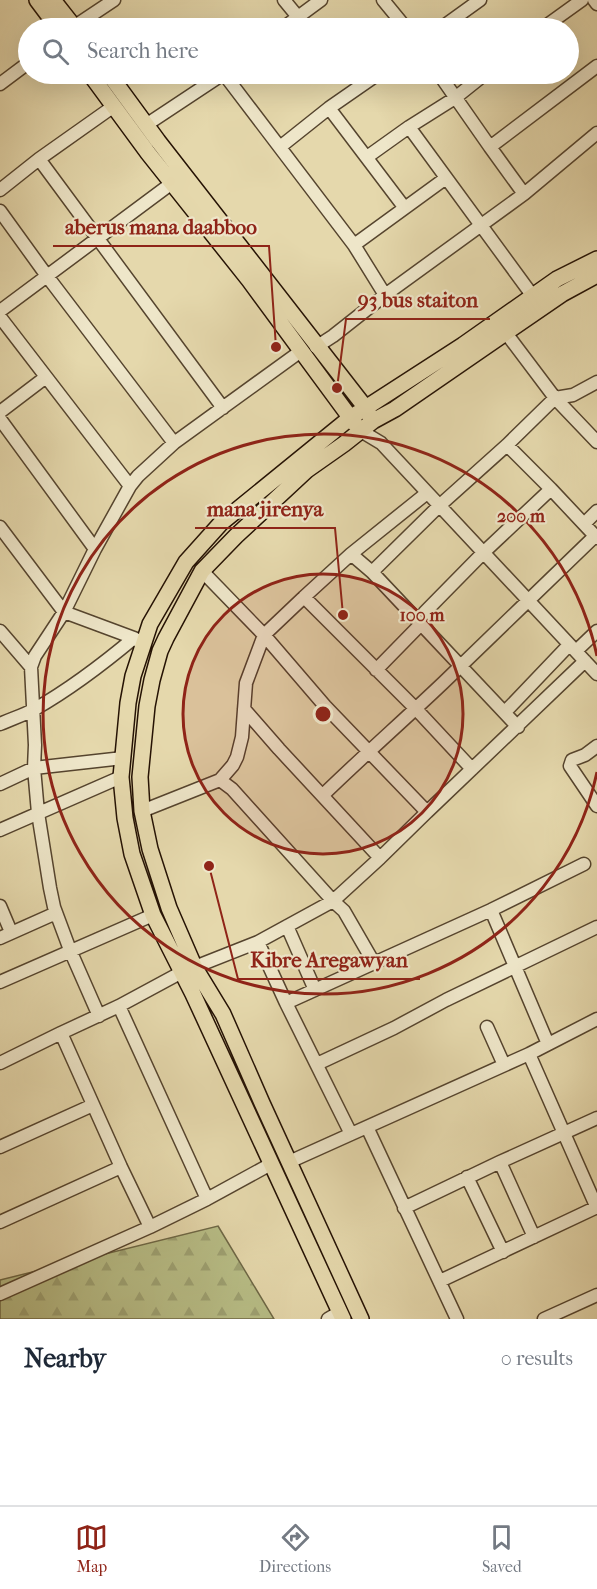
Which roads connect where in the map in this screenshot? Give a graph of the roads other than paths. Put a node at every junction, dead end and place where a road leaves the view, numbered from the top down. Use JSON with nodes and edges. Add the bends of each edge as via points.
{"nodes":[{"id":1,"x":37,"y":0,"type":"edge"},
{"id":2,"x":53,"y":0,"type":"edge"},
{"id":3,"x":114,"y":0,"type":"edge"},
{"id":4,"x":284,"y":0,"type":"edge"},
{"id":5,"x":321,"y":0,"type":"edge"},
{"id":6,"x":383,"y":0,"type":"edge"},
{"id":7,"x":480,"y":0,"type":"edge"},
{"id":8,"x":582,"y":0,"type":"edge"},
{"id":9,"x":594,"y":0,"type":"edge"},
{"id":10,"x":597,"y":4,"type":"edge"},
{"id":11,"x":298,"y":17,"type":"joint"},
{"id":12,"x":50,"y":18,"type":"edge"},
{"id":13,"x":66,"y":18,"type":"edge"},
{"id":14,"x":88,"y":18,"type":"edge"},
{"id":15,"x":398,"y":18,"type":"edge"},
{"id":16,"x":455,"y":18,"type":"edge"},
{"id":17,"x":557,"y":18,"type":"edge"},
{"id":18,"x":597,"y":66,"type":"edge"},
{"id":19,"x":18,"y":70,"type":"edge"},
{"id":20,"x":579,"y":80,"type":"edge"},
{"id":21,"x":0,"y":84,"type":"edge"},
{"id":22,"x":98,"y":84,"type":"edge"},
{"id":23,"x":116,"y":84,"type":"edge"},
{"id":24,"x":209,"y":84,"type":"edge"},
{"id":25,"x":232,"y":84,"type":"edge"},
{"id":26,"x":364,"y":84,"type":"edge"},
{"id":27,"x":446,"y":84,"type":"edge"},
{"id":28,"x":472,"y":84,"type":"edge"},
{"id":29,"x":573,"y":84,"type":"edge"},
{"id":30,"x":455,"y":98,"type":"junction"},
{"id":31,"x":114,"y":106,"type":"junction"},
{"id":32,"x":329,"y":108,"type":"junction"},
{"id":33,"x":146,"y":125,"type":"junction"},
{"id":34,"x":409,"y":127,"type":"junction"},
{"id":35,"x":597,"y":133,"type":"edge"},
{"id":36,"x":280,"y":147,"type":"junction"},
{"id":37,"x":490,"y":147,"type":"junction"},
{"id":38,"x":367,"y":157,"type":"junction"},
{"id":39,"x":39,"y":159,"type":"junction"},
{"id":40,"x":446,"y":178,"type":"junction"},
{"id":41,"x":172,"y":183,"type":"junction"},
{"id":42,"x":0,"y":190,"type":"edge"},
{"id":43,"x":524,"y":194,"type":"junction"},
{"id":44,"x":404,"y":207,"type":"junction"},
{"id":45,"x":0,"y":211,"type":"edge"},
{"id":46,"x":482,"y":225,"type":"junction"},
{"id":47,"x":98,"y":238,"type":"junction"},
{"id":48,"x":354,"y":245,"type":"junction"},
{"id":49,"x":596,"y":268,"type":"edge"},
{"id":50,"x":47,"y":276,"type":"junction"},
{"id":51,"x":385,"y":295,"type":"junction"},
{"id":52,"x":532,"y":295,"type":"junction"},
{"id":53,"x":0,"y":311,"type":"edge"},
{"id":54,"x":0,"y":317,"type":"edge"},
{"id":55,"x":506,"y":333,"type":"junction"},
{"id":56,"x":309,"y":349,"type":"junction"},
{"id":57,"x":46,"y":377,"type":"junction"},
{"id":58,"x":597,"y":382,"type":"edge"},
{"id":59,"x":555,"y":398,"type":"junction"},
{"id":60,"x":364,"y":407,"type":"junction"},
{"id":61,"x":224,"y":408,"type":"junction"},
{"id":62,"x":0,"y":412,"type":"edge"},
{"id":63,"x":350,"y":418,"type":"junction"},
{"id":64,"x":0,"y":420,"type":"edge"},
{"id":65,"x":367,"y":426,"type":"junction"},
{"id":66,"x":597,"y":442,"type":"edge"},
{"id":67,"x":174,"y":443,"type":"junction"},
{"id":68,"x":507,"y":445,"type":"junction"},
{"id":69,"x":130,"y":486,"type":"junction"},
{"id":70,"x":551,"y":489,"type":"junction"},
{"id":71,"x":427,"y":493,"type":"junction"},
{"id":72,"x":439,"y":506,"type":"junction"},
{"id":73,"x":597,"y":511,"type":"edge"},
{"id":74,"x":584,"y":524,"type":"junction"},
{"id":75,"x":0,"y":527,"type":"edge"},
{"id":76,"x":596,"y":537,"type":"edge"},
{"id":77,"x":95,"y":549,"type":"junction"},
{"id":78,"x":483,"y":553,"type":"junction"},
{"id":79,"x":351,"y":554,"type":"junction"},
{"id":80,"x":202,"y":571,"type":"junction"},
{"id":81,"x":372,"y":572,"type":"junction"},
{"id":82,"x":304,"y":597,"type":"junction"},
{"id":83,"x":527,"y":600,"type":"junction"},
{"id":84,"x":64,"y":612,"type":"junction"},
{"id":85,"x":421,"y":624,"type":"junction"},
{"id":86,"x":0,"y":631,"type":"edge"},
{"id":87,"x":597,"y":631,"type":"edge"},
{"id":88,"x":264,"y":636,"type":"junction"},
{"id":89,"x":139,"y":641,"type":"junction"},
{"id":90,"x":572,"y":648,"type":"junction"},
{"id":91,"x":585,"y":661,"type":"junction"},
{"id":92,"x":461,"y":666,"type":"junction"},
{"id":93,"x":31,"y":668,"type":"junction"},
{"id":94,"x":376,"y":670,"type":"junction"},
{"id":95,"x":597,"y":674,"type":"edge"},
{"id":96,"x":244,"y":709,"type":"junction"},
{"id":97,"x":416,"y":709,"type":"junction"},
{"id":98,"x":33,"y":710,"type":"junction"},
{"id":99,"x":504,"y":712,"type":"junction"},
{"id":100,"x":1,"y":723,"type":"edge"},
{"id":101,"x":518,"y":727,"type":"junction"},
{"id":102,"x":597,"y":746,"type":"edge"},
{"id":103,"x":368,"y":752,"type":"junction"},
{"id":104,"x":123,"y":758,"type":"junction"},
{"id":105,"x":34,"y":768,"type":"junction"},
{"id":106,"x":472,"y":769,"type":"junction"},
{"id":107,"x":121,"y":777,"type":"junction"},
{"id":108,"x":220,"y":780,"type":"junction"},
{"id":109,"x":0,"y":784,"type":"edge"},
{"id":110,"x":322,"y":795,"type":"junction"},
{"id":111,"x":597,"y":806,"type":"edge"},
{"id":112,"x":142,"y":811,"type":"junction"},
{"id":113,"x":427,"y":812,"type":"junction"},
{"id":114,"x":38,"y":813,"type":"junction"},
{"id":115,"x":0,"y":830,"type":"edge"},
{"id":116,"x":380,"y":858,"type":"junction"},
{"id":117,"x":584,"y":864,"type":"dead end"},
{"id":118,"x":333,"y":901,"type":"junction"},
{"id":119,"x":0,"y":906,"type":"edge"},
{"id":120,"x":491,"y":909,"type":"junction"},
{"id":121,"x":56,"y":913,"type":"junction"},
{"id":122,"x":153,"y":915,"type":"junction"},
{"id":123,"x":287,"y":926,"type":"junction"},
{"id":124,"x":597,"y":927,"type":"edge"},
{"id":125,"x":6,"y":935,"type":"edge"},
{"id":126,"x":258,"y":942,"type":"junction"},
{"id":127,"x":70,"y":950,"type":"junction"},
{"id":128,"x":374,"y":963,"type":"junction"},
{"id":129,"x":514,"y":966,"type":"junction"},
{"id":130,"x":189,"y":970,"type":"junction"},
{"id":131,"x":0,"y":982,"type":"edge"},
{"id":132,"x":315,"y":990,"type":"junction"},
{"id":133,"x":286,"y":1004,"type":"junction"},
{"id":134,"x":119,"y":1006,"type":"junction"},
{"id":135,"x":99,"y":1016,"type":"junction"},
{"id":136,"x":597,"y":1019,"type":"edge"},
{"id":137,"x":487,"y":1028,"type":"dead end"},
{"id":138,"x":61,"y":1033,"type":"junction"},
{"id":139,"x":548,"y":1044,"type":"junction"},
{"id":140,"x":529,"y":1054,"type":"junction"},
{"id":141,"x":0,"y":1063,"type":"edge"},
{"id":142,"x":317,"y":1064,"type":"junction"},
{"id":143,"x":504,"y":1065,"type":"junction"},
{"id":144,"x":93,"y":1105,"type":"junction"},
{"id":145,"x":597,"y":1118,"type":"edge"},
{"id":146,"x":367,"y":1127,"type":"junction"},
{"id":147,"x":563,"y":1133,"type":"junction"},
{"id":148,"x":351,"y":1134,"type":"junction"},
{"id":149,"x":0,"y":1147,"type":"edge"},
{"id":150,"x":500,"y":1161,"type":"junction"},
{"id":151,"x":289,"y":1162,"type":"junction"},
{"id":152,"x":271,"y":1164,"type":"junction"},
{"id":153,"x":121,"y":1167,"type":"junction"},
{"id":154,"x":467,"y":1178,"type":"junction"},
{"id":155,"x":207,"y":1199,"type":"junction"},
{"id":156,"x":404,"y":1208,"type":"junction"},
{"id":157,"x":597,"y":1208,"type":"edge"},
{"id":158,"x":0,"y":1222,"type":"edge"},
{"id":159,"x":150,"y":1227,"type":"junction"},
{"id":160,"x":534,"y":1237,"type":"junction"},
{"id":161,"x":503,"y":1252,"type":"junction"},
{"id":162,"x":440,"y":1281,"type":"junction"},
{"id":163,"x":0,"y":1294,"type":"edge"},
{"id":164,"x":597,"y":1294,"type":"edge"},
{"id":165,"x":571,"y":1306,"type":"junction"},
{"id":166,"x":337,"y":1317,"type":"edge"},
{"id":167,"x":361,"y":1319,"type":"edge"},
{"id":168,"x":457,"y":1319,"type":"edge"},
{"id":169,"x":544,"y":1319,"type":"edge"},
{"id":170,"x":577,"y":1319,"type":"edge"}],
"edges":[{"from":1,"to":12,"type":"main road"},
{"from":2,"to":13,"type":"main road"},
{"from":3,"to":14,"type":"street"},
{"from":4,"to":11,"type":"street"},
{"from":5,"to":11,"type":"street"},
{"from":6,"to":15,"type":"street"},
{"from":7,"to":16,"type":"street"},
{"from":8,"to":17,"type":"street"},
{"from":9,"to":10,"type":"street"},
{"from":18,"to":20,"type":"street"},
{"from":19,"to":21,"type":"street"},
{"from":22,"to":31,"type":"main road"},
{"from":23,"to":33,"type":"main road"},
{"from":24,"to":33,"type":"street"},
{"from":25,"to":36,"type":"street"},
{"from":26,"to":32,"type":"street"},
{"from":27,"to":30,"type":"street"},
{"from":28,"to":30,"type":"street"},
{"from":29,"to":37,"type":"street"},
{"from":30,"to":34,"type":"street"},
{"from":30,"to":37,"type":"street"},
{"from":31,"to":39,"type":"street"},
{"from":31,"to":41,"type":"main road"},
{"from":32,"to":36,"type":"street"},
{"from":32,"to":38,"type":"street"},
{"from":33,"to":56,"type":"main road","via":[[260,271]]},
{"from":34,"to":38,"type":"street"},
{"from":34,"to":40,"type":"street"},
{"from":35,"to":43,"type":"street"},
{"from":36,"to":48,"type":"street"},
{"from":37,"to":43,"type":"street"},
{"from":38,"to":44,"type":"street"},
{"from":39,"to":42,"type":"street"},
{"from":39,"to":47,"type":"street"},
{"from":40,"to":44,"type":"street"},
{"from":40,"to":46,"type":"street"},
{"from":41,"to":47,"type":"street"},
{"from":41,"to":56,"type":"main road"},
{"from":43,"to":46,"type":"street"},
{"from":44,"to":48,"type":"street"},
{"from":45,"to":50,"type":"street"},
{"from":46,"to":51,"type":"street"},
{"from":46,"to":52,"type":"street"},
{"from":47,"to":50,"type":"street"},
{"from":47,"to":61,"type":"street"},
{"from":48,"to":51,"type":"street"},
{"from":49,"to":52,"type":"main road","via":[[557,279]]},
{"from":49,"to":55,"type":"main road"},
{"from":50,"to":53,"type":"street"},
{"from":50,"to":67,"type":"street"},
{"from":51,"to":56,"type":"street","via":[[333,336]]},
{"from":52,"to":60,"type":"main road","via":[[463,345]]},
{"from":54,"to":57,"type":"street"},
{"from":55,"to":59,"type":"street"},
{"from":55,"to":65,"type":"main road"},
{"from":56,"to":60,"type":"main road"},
{"from":56,"to":61,"type":"street"},
{"from":56,"to":63,"type":"main road"},
{"from":57,"to":62,"type":"street"},
{"from":57,"to":69,"type":"street"},
{"from":58,"to":59,"type":"street","via":[[573,395]]},
{"from":59,"to":66,"type":"street"},
{"from":59,"to":68,"type":"street"},
{"from":60,"to":63,"type":"main road"},
{"from":60,"to":65,"type":"main road"},
{"from":61,"to":67,"type":"street"},
{"from":63,"to":65,"type":"main road"},
{"from":63,"to":89,"type":"main road","via":[[221,523],[186,562]]},
{"from":64,"to":77,"type":"street"},
{"from":65,"to":71,"type":"street"},
{"from":65,"to":80,"type":"main road","via":[[307,470]]},
{"from":67,"to":69,"type":"street"},
{"from":68,"to":70,"type":"street"},
{"from":68,"to":72,"type":"street"},
{"from":69,"to":77,"type":"street"},
{"from":70,"to":74,"type":"street"},
{"from":70,"to":78,"type":"street"},
{"from":71,"to":72,"type":"street"},
{"from":71,"to":79,"type":"street"},
{"from":72,"to":78,"type":"street"},
{"from":72,"to":81,"type":"street"},
{"from":73,"to":74,"type":"street"},
{"from":74,"to":76,"type":"street"},
{"from":75,"to":84,"type":"street"},
{"from":76,"to":83,"type":"street"},
{"from":77,"to":84,"type":"street"},
{"from":78,"to":83,"type":"street"},
{"from":78,"to":85,"type":"street","via":[[425,612]]},
{"from":79,"to":81,"type":"street"},
{"from":79,"to":82,"type":"street"},
{"from":80,"to":88,"type":"street"},
{"from":80,"to":112,"type":"main road","via":[[165,638],[152,680],[140,777]]},
{"from":81,"to":85,"type":"street"},
{"from":82,"to":88,"type":"street"},
{"from":82,"to":94,"type":"street"},
{"from":83,"to":90,"type":"street"},
{"from":83,"to":92,"type":"street"},
{"from":84,"to":89,"type":"street"},
{"from":84,"to":93,"type":"street"},
{"from":85,"to":92,"type":"street"},
{"from":85,"to":94,"type":"street"},
{"from":86,"to":93,"type":"street"},
{"from":87,"to":90,"type":"street"},
{"from":88,"to":96,"type":"street","via":[[246,683]]},
{"from":88,"to":103,"type":"street"},
{"from":89,"to":98,"type":"street"},
{"from":89,"to":104,"type":"main road"},
{"from":90,"to":91,"type":"street"},
{"from":90,"to":99,"type":"street"},
{"from":91,"to":95,"type":"street"},
{"from":91,"to":101,"type":"street"},
{"from":92,"to":97,"type":"street"},
{"from":92,"to":99,"type":"street"},
{"from":93,"to":98,"type":"street"},
{"from":94,"to":97,"type":"street"},
{"from":96,"to":108,"type":"street","via":[[237,757]]},
{"from":96,"to":110,"type":"street"},
{"from":97,"to":103,"type":"street"},
{"from":97,"to":106,"type":"street"},
{"from":98,"to":100,"type":"street"},
{"from":98,"to":105,"type":"street"},
{"from":99,"to":101,"type":"street"},
{"from":101,"to":106,"type":"street"},
{"from":102,"to":111,"type":"street","via":[[573,760],[570,766]]},
{"from":103,"to":110,"type":"street"},
{"from":103,"to":113,"type":"street"},
{"from":104,"to":105,"type":"street"},
{"from":104,"to":107,"type":"main road"},
{"from":105,"to":109,"type":"street"},
{"from":105,"to":114,"type":"street"},
{"from":106,"to":113,"type":"street"},
{"from":107,"to":114,"type":"street"},
{"from":107,"to":122,"type":"main road","via":[[132,854]]},
{"from":108,"to":112,"type":"street"},
{"from":108,"to":118,"type":"street"},
{"from":110,"to":116,"type":"street"},
{"from":112,"to":130,"type":"main road","via":[[150,849]]},
{"from":113,"to":116,"type":"street"},
{"from":114,"to":115,"type":"street"},
{"from":114,"to":121,"type":"street"},
{"from":116,"to":118,"type":"street"},
{"from":117,"to":120,"type":"street"},
{"from":118,"to":123,"type":"street"},
{"from":118,"to":128,"type":"street","via":[[348,917]]},
{"from":119,"to":125,"type":"street"},
{"from":120,"to":128,"type":"street"},
{"from":120,"to":129,"type":"street"},
{"from":121,"to":125,"type":"street"},
{"from":121,"to":127,"type":"street"},
{"from":122,"to":127,"type":"street"},
{"from":122,"to":130,"type":"main road"},
{"from":123,"to":126,"type":"street"},
{"from":123,"to":132,"type":"street"},
{"from":124,"to":129,"type":"street"},
{"from":126,"to":130,"type":"street"},
{"from":126,"to":133,"type":"street"},
{"from":127,"to":131,"type":"street"},
{"from":127,"to":135,"type":"street"},
{"from":128,"to":132,"type":"street"},
{"from":129,"to":139,"type":"street"},
{"from":129,"to":142,"type":"street"},
{"from":130,"to":134,"type":"street"},
{"from":130,"to":151,"type":"main road","via":[[223,1014]]},
{"from":130,"to":152,"type":"main road"},
{"from":132,"to":133,"type":"street"},
{"from":133,"to":142,"type":"street"},
{"from":134,"to":135,"type":"street"},
{"from":134,"to":155,"type":"street"},
{"from":135,"to":138,"type":"street"},
{"from":136,"to":139,"type":"street"},
{"from":137,"to":143,"type":"street"},
{"from":138,"to":141,"type":"street"},
{"from":138,"to":144,"type":"street"},
{"from":139,"to":140,"type":"street"},
{"from":140,"to":143,"type":"street"},
{"from":140,"to":147,"type":"street"},
{"from":142,"to":148,"type":"street"},
{"from":143,"to":146,"type":"street"},
{"from":144,"to":149,"type":"street"},
{"from":144,"to":153,"type":"street"},
{"from":145,"to":147,"type":"street"},
{"from":146,"to":148,"type":"street"},
{"from":146,"to":156,"type":"street"},
{"from":147,"to":150,"type":"street"},
{"from":147,"to":157,"type":"street"},
{"from":148,"to":151,"type":"street"},
{"from":150,"to":154,"type":"street"},
{"from":150,"to":160,"type":"street"},
{"from":151,"to":167,"type":"main road"},
{"from":152,"to":155,"type":"street"},
{"from":152,"to":166,"type":"main road"},
{"from":153,"to":158,"type":"street"},
{"from":153,"to":159,"type":"street"},
{"from":154,"to":156,"type":"street"},
{"from":154,"to":161,"type":"street"},
{"from":155,"to":159,"type":"street"},
{"from":156,"to":162,"type":"street"},
{"from":157,"to":160,"type":"street"},
{"from":159,"to":163,"type":"street"},
{"from":160,"to":161,"type":"street"},
{"from":161,"to":162,"type":"street"},
{"from":162,"to":168,"type":"street"},
{"from":164,"to":165,"type":"street"},
{"from":165,"to":169,"type":"street"},
{"from":165,"to":170,"type":"street"}]}
